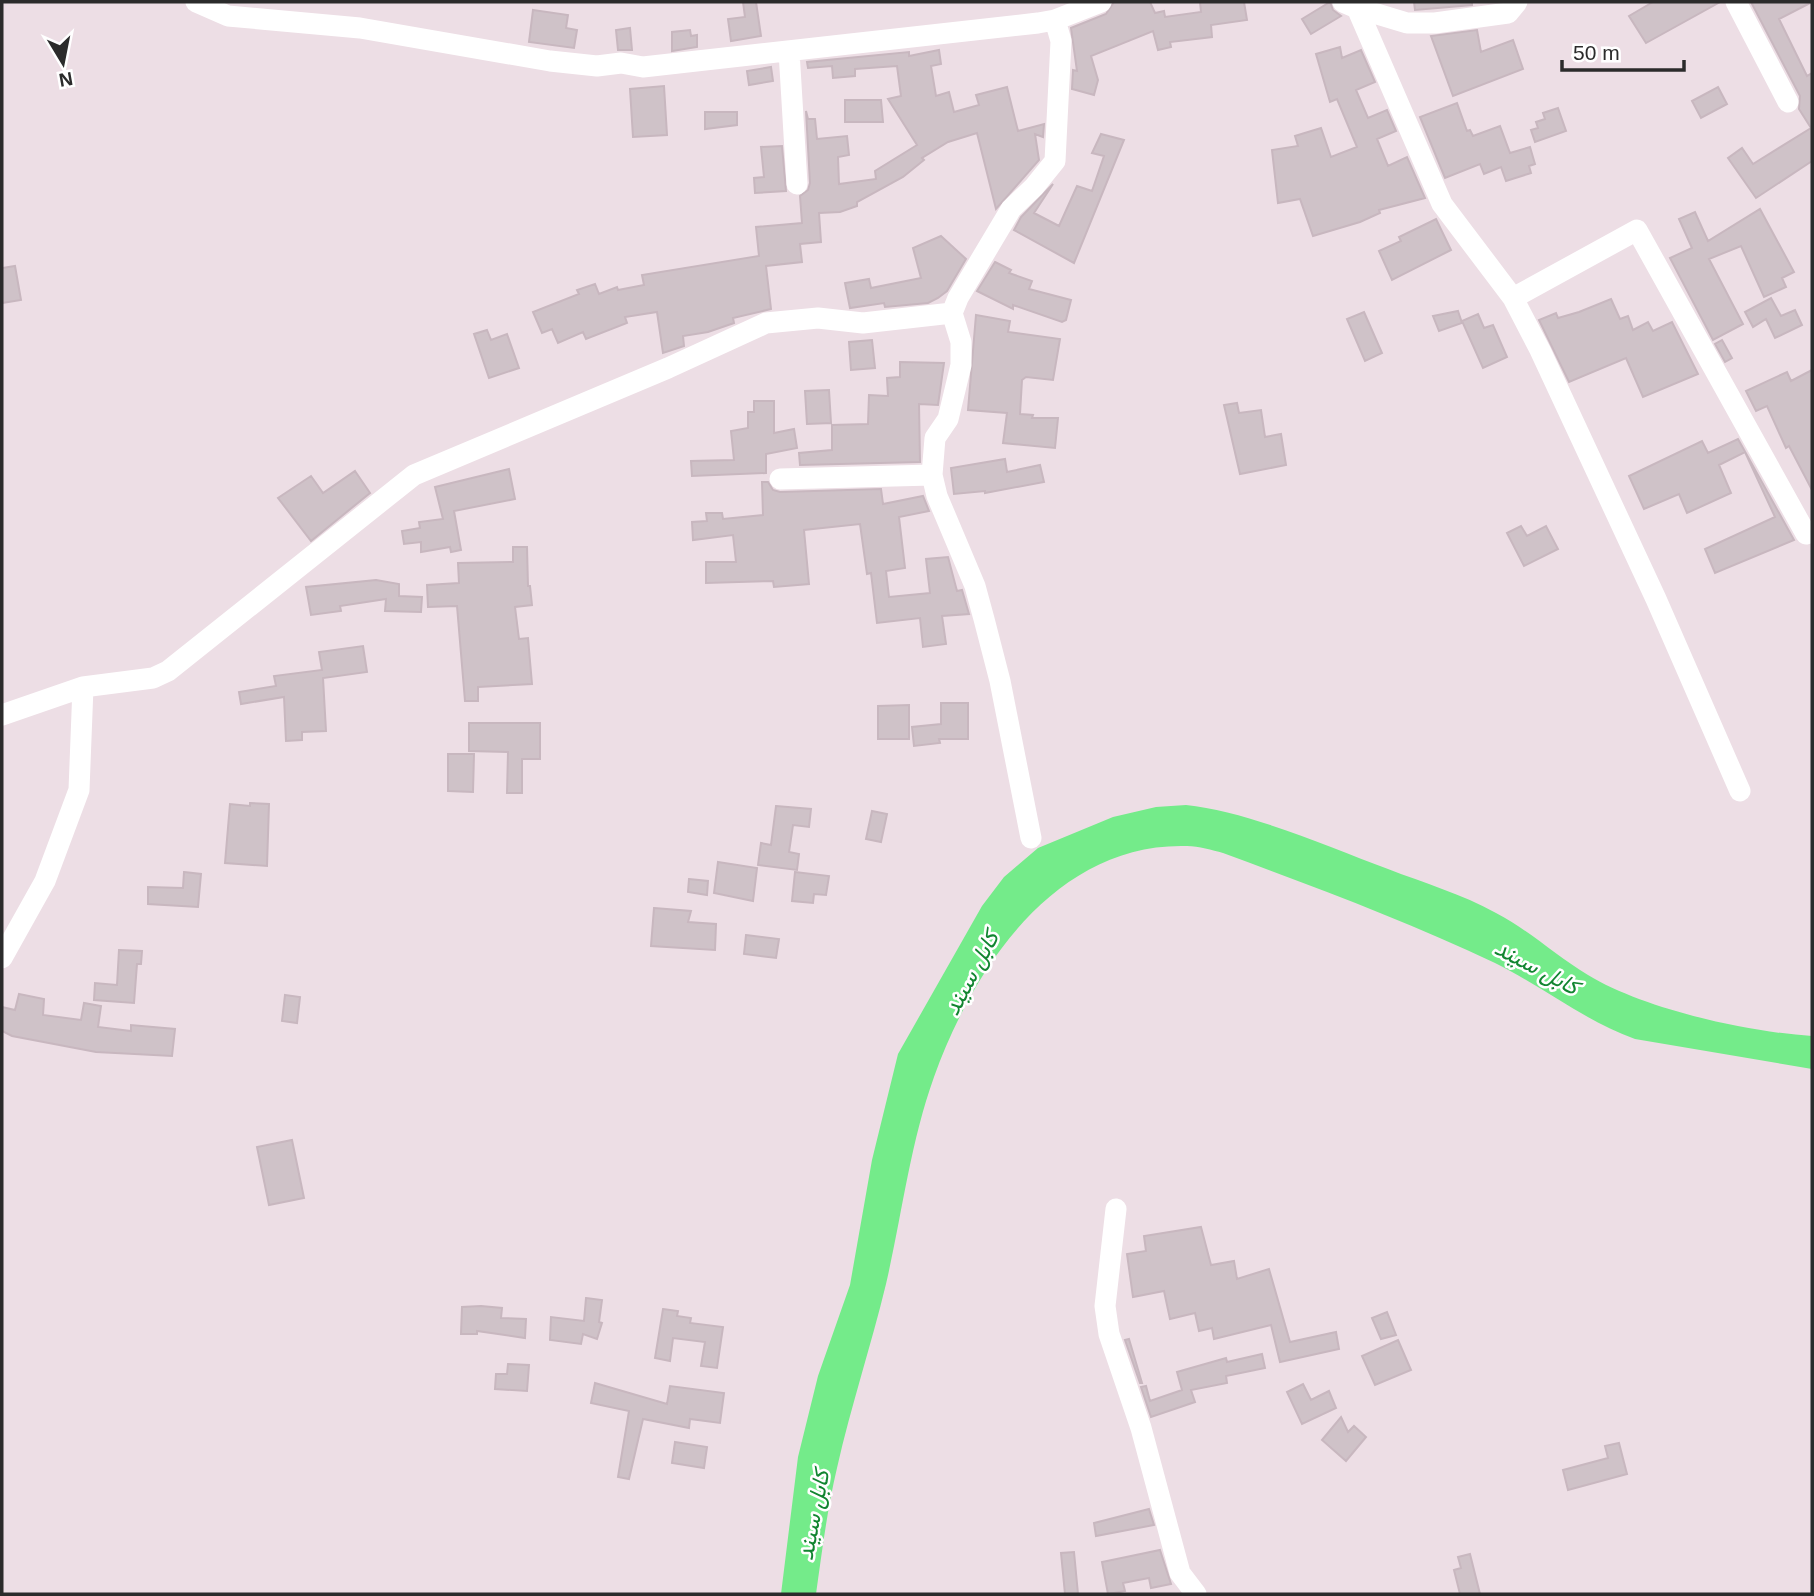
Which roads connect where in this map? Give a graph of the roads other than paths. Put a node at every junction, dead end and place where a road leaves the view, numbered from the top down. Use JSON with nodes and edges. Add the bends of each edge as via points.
{"nodes":[{"id":1,"x":195,"y":2,"type":"edge"},
{"id":2,"x":1101,"y":2,"type":"edge"},
{"id":3,"x":1517,"y":2,"type":"edge"},
{"id":4,"x":1736,"y":2,"type":"edge"},
{"id":5,"x":1350,"y":5,"type":"edge"},
{"id":6,"x":1055,"y":20,"type":"junction"},
{"id":7,"x":789,"y":51,"type":"junction"},
{"id":8,"x":1788,"y":102,"type":"dead end"},
{"id":9,"x":797,"y":184,"type":"dead end"},
{"id":10,"x":1513,"y":298,"type":"junction"},
{"id":11,"x":952,"y":313,"type":"junction"},
{"id":12,"x":932,"y":475,"type":"junction"},
{"id":13,"x":780,"y":479,"type":"dead end"},
{"id":14,"x":1812,"y":532,"type":"edge"},
{"id":15,"x":83,"y":687,"type":"junction"},
{"id":16,"x":2,"y":715,"type":"edge"},
{"id":17,"x":1740,"y":791,"type":"dead end"},
{"id":18,"x":1031,"y":838,"type":"dead end"},
{"id":19,"x":2,"y":958,"type":"edge"},
{"id":20,"x":1116,"y":1209,"type":"dead end"},
{"id":21,"x":1196,"y":1594,"type":"edge"}],
"edges":[{"from":1,"to":7,"type":"street","via":[[228,16],[360,28],[597,66],[621,63],[643,67]]},
{"from":2,"to":6,"type":"street"},
{"from":3,"to":5,"type":"street","via":[[1508,13],[1435,23],[1407,23]]},
{"from":4,"to":8,"type":"street"},
{"from":5,"to":10,"type":"street","via":[[1442,204]]},
{"from":6,"to":7,"type":"street"},
{"from":6,"to":11,"type":"street","via":[[1061,41],[1055,161],[1011,209]]},
{"from":7,"to":9,"type":"street"},
{"from":10,"to":14,"type":"street","via":[[1637,230],[1806,534]]},
{"from":10,"to":17,"type":"street","via":[[1656,599]]},
{"from":11,"to":12,"type":"street","via":[[961,342],[961,365],[948,419],[935,438]]},
{"from":11,"to":15,"type":"street","via":[[863,323],[818,318],[766,323],[414,475],[168,671],[153,678]]},
{"from":12,"to":13,"type":"street"},
{"from":12,"to":18,"type":"street","via":[[975,586],[1000,681]]},
{"from":15,"to":16,"type":"street"},
{"from":15,"to":19,"type":"street","via":[[79,790],[45,881]]},
{"from":20,"to":21,"type":"street","via":[[1105,1306],[1109,1334],[1141,1428],[1180,1573]]}]}
